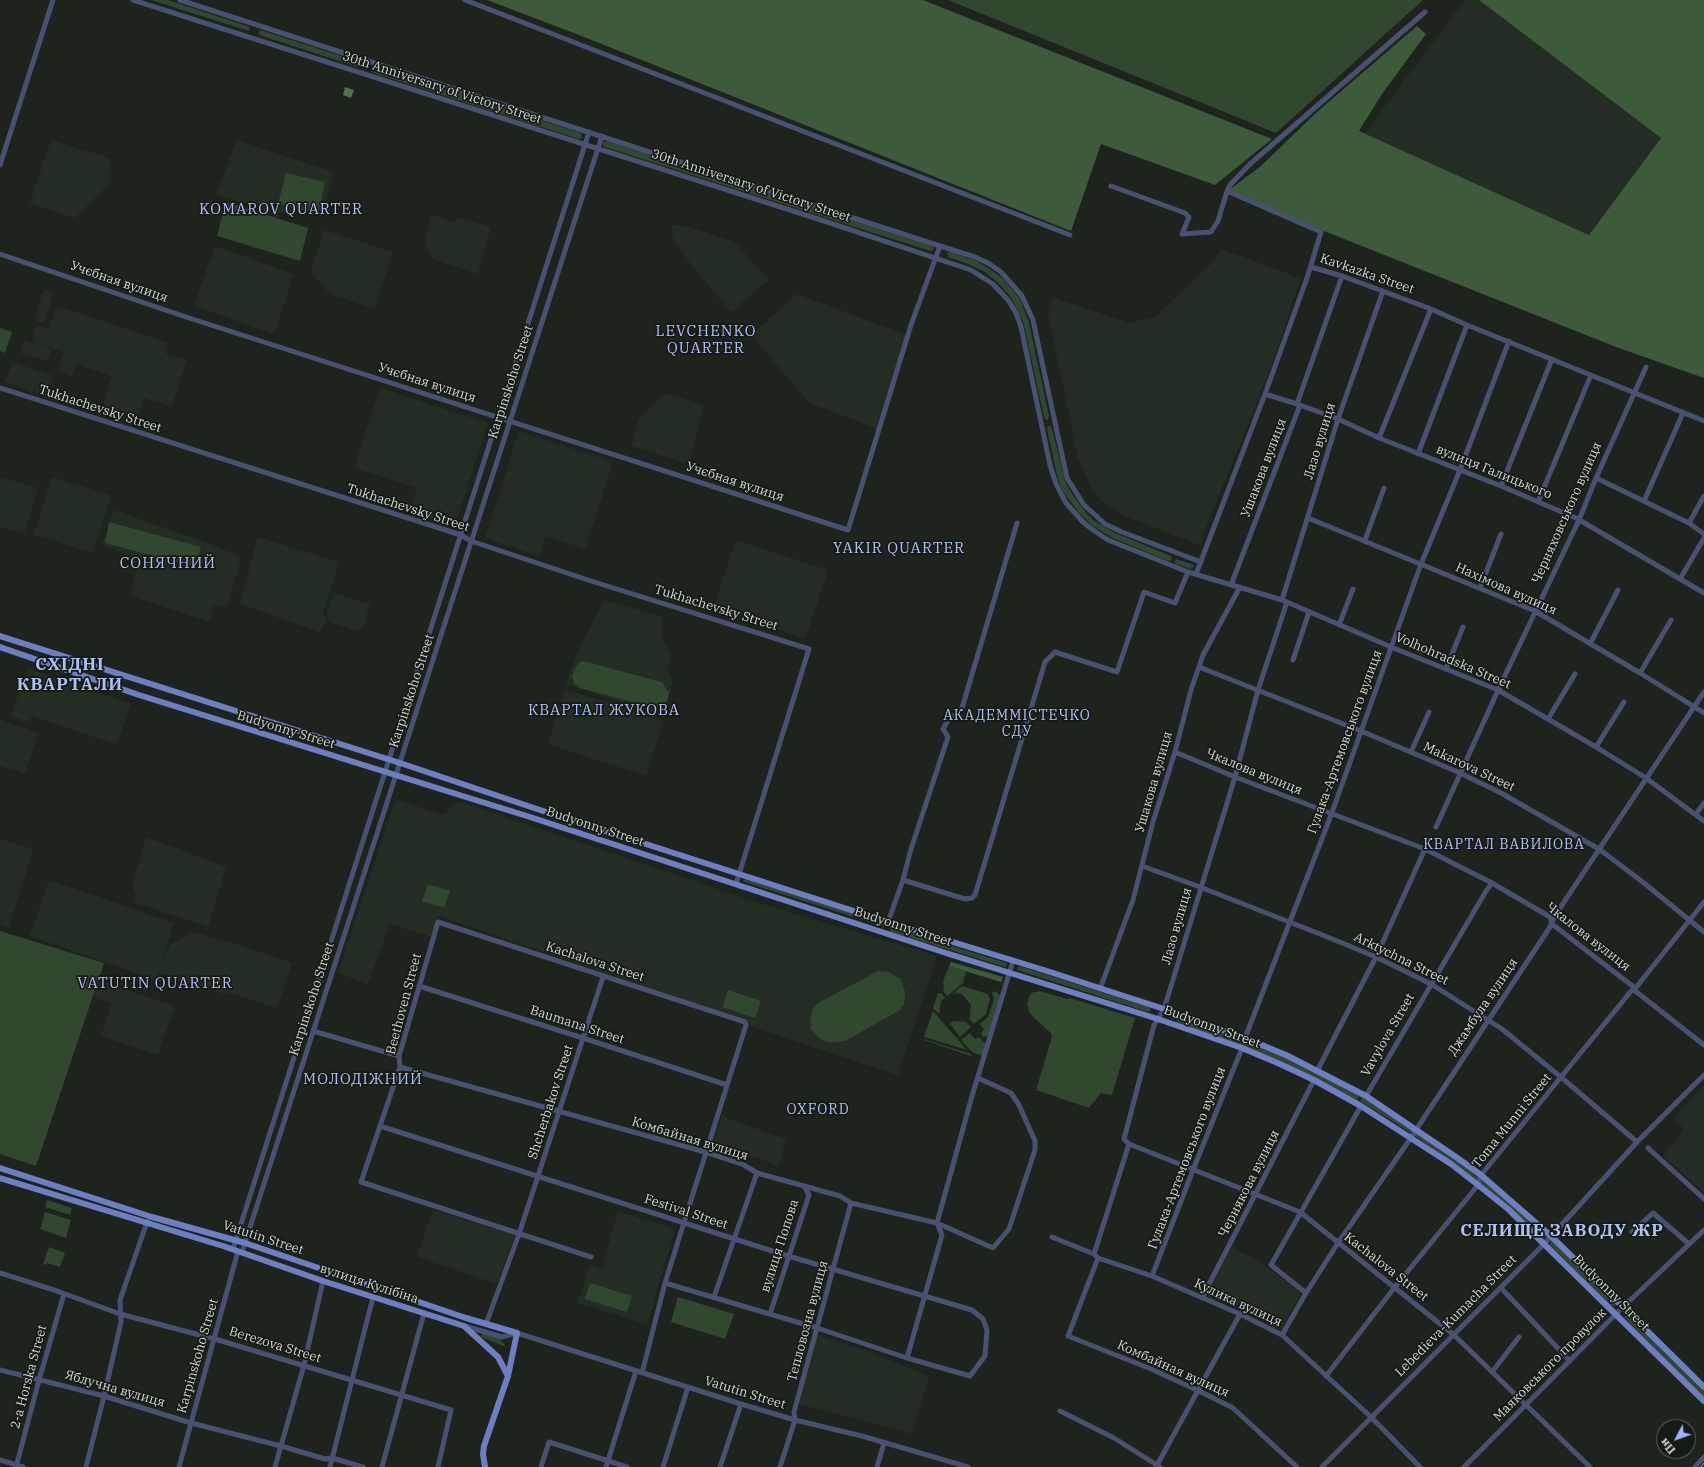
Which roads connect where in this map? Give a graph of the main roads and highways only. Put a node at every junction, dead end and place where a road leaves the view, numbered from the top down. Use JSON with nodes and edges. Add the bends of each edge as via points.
{"nodes":[{"id":1,"x":0,"y":636,"type":"edge"},
{"id":2,"x":0,"y":646,"type":"edge"},
{"id":3,"x":888,"y":922,"type":"junction"},
{"id":4,"x":885,"y":933,"type":"junction"},
{"id":5,"x":0,"y":1168,"type":"edge"},
{"id":6,"x":0,"y":1178,"type":"edge"},
{"id":7,"x":424,"y":1313,"type":"joint"},
{"id":8,"x":508,"y":1376,"type":"junction"},
{"id":9,"x":1704,"y":1387,"type":"edge"},
{"id":10,"x":1704,"y":1401,"type":"edge"},
{"id":11,"x":485,"y":1467,"type":"edge"}],
"edges":[{"from":1,"to":3,"type":"main road","name":"Budyonny Street"},
{"from":2,"to":4,"type":"main road","name":"Budyonny Street","via":[[139,695]]},
{"from":3,"to":4,"type":"main road"},
{"from":3,"to":9,"type":"main road","name":"Budyonny Street","via":[[1164,1009],[1245,1038],[1366,1096],[1481,1176],[1551,1236]]},
{"from":4,"to":10,"type":"main road","name":"Budyonny Street","via":[[1242,1048],[1314,1080],[1361,1106],[1478,1184],[1544,1244]]},
{"from":5,"to":8,"type":"main road","name":"Vatutin Street","via":[[152,1217],[236,1240],[517,1333]]},
{"from":6,"to":7,"type":"main road","name":"вулиця Кулібіна","via":[[238,1251]]},
{"from":7,"to":8,"type":"main road","name":"Vatutin Street","via":[[464,1326],[498,1357]]},
{"from":8,"to":11,"type":"main road","via":[[484,1446]]}]}
